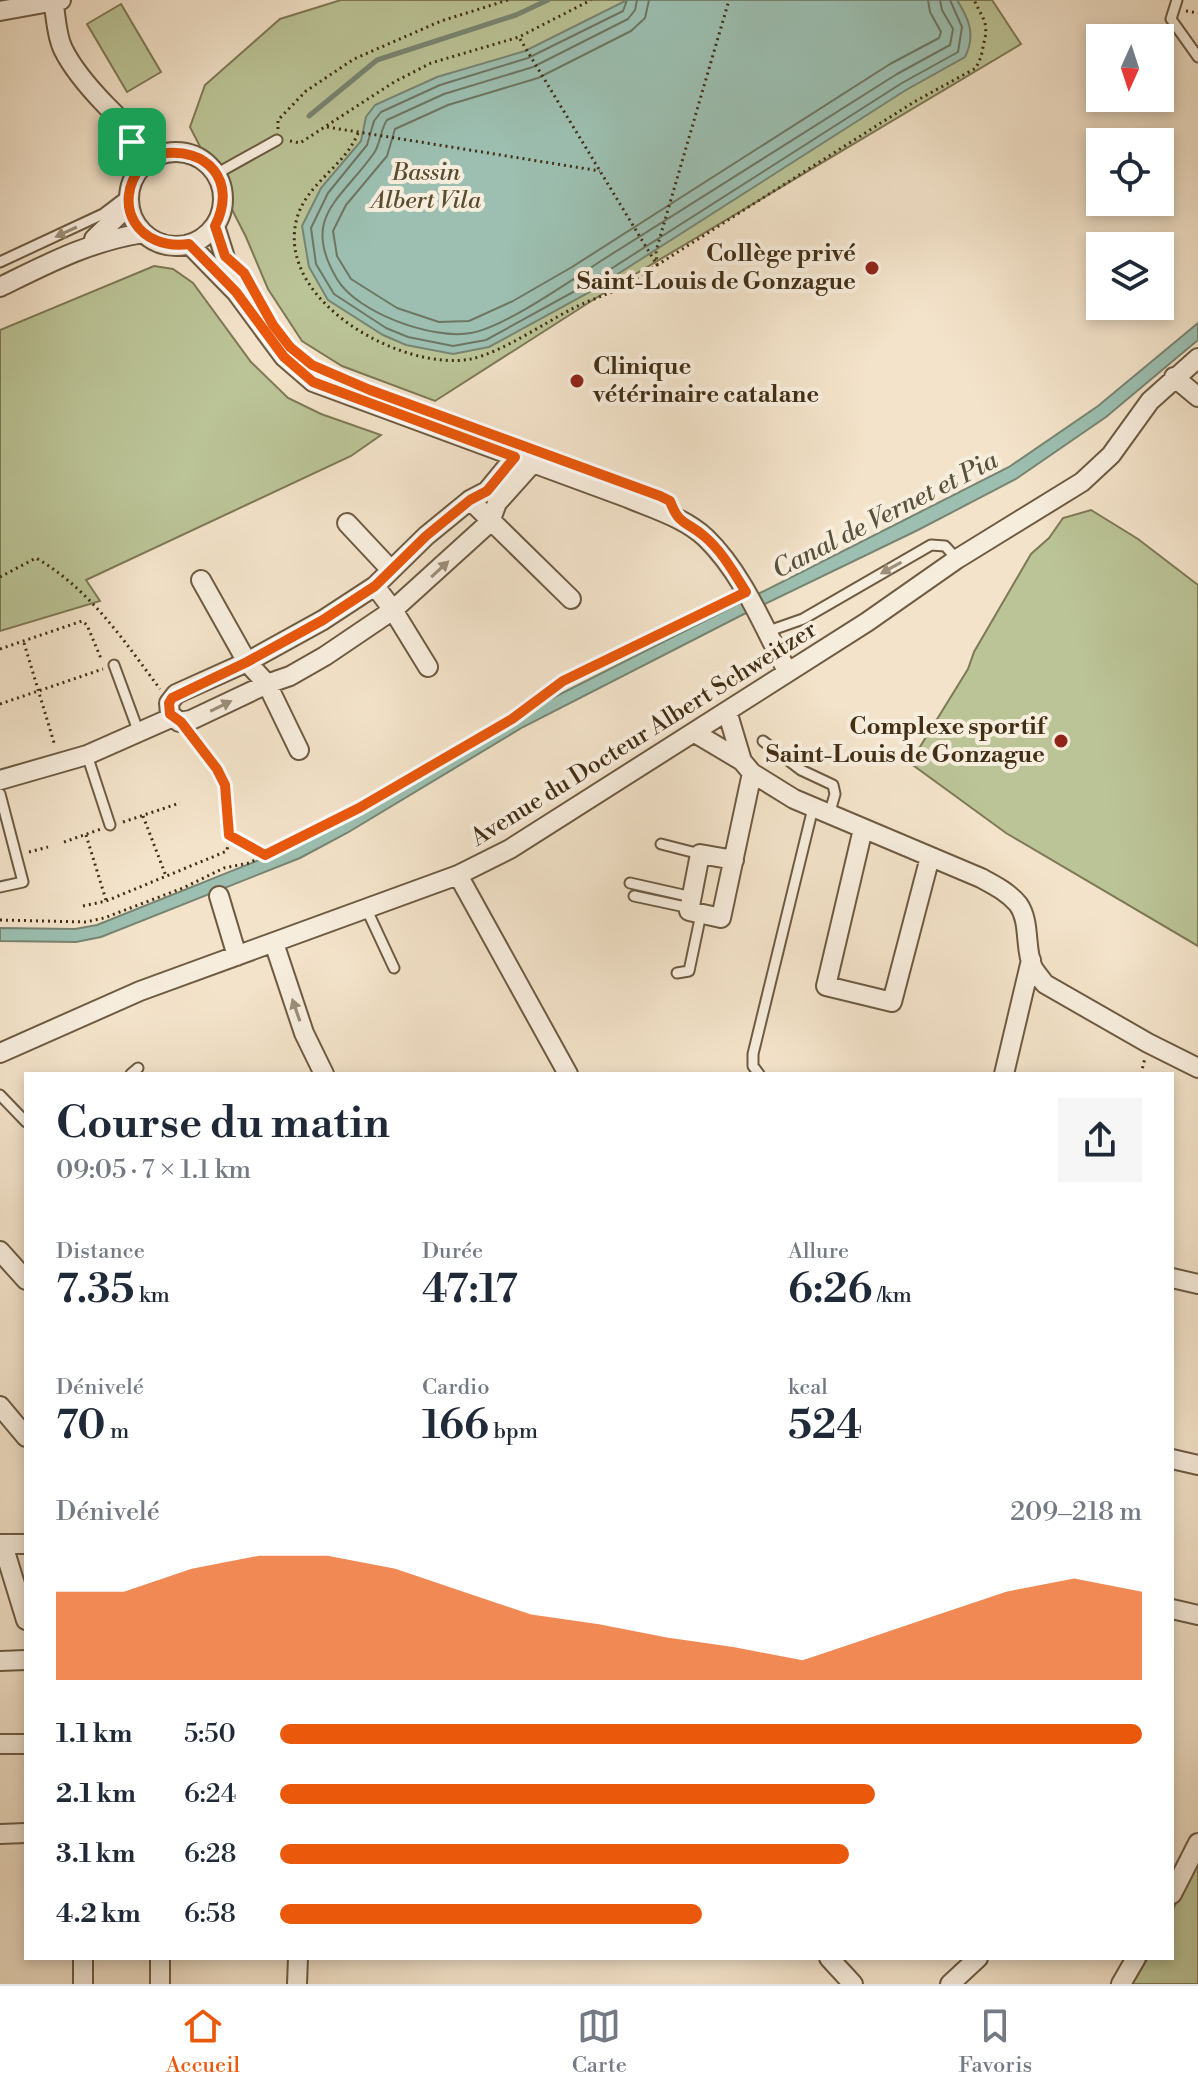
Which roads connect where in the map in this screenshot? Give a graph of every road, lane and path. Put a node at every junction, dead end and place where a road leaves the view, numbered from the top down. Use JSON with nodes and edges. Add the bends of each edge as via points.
{"nodes":[{"id":1,"x":508,"y":0,"type":"edge"},
{"id":2,"x":591,"y":0,"type":"edge"},
{"id":3,"x":729,"y":0,"type":"edge"},
{"id":4,"x":974,"y":0,"type":"edge"},
{"id":5,"x":1177,"y":0,"type":"edge"},
{"id":6,"x":56,"y":1,"type":"edge"},
{"id":7,"x":0,"y":11,"type":"edge"},
{"id":8,"x":519,"y":37,"type":"junction"},
{"id":9,"x":1198,"y":57,"type":"edge"},
{"id":10,"x":326,"y":127,"type":"junction"},
{"id":11,"x":126,"y":128,"type":"junction"},
{"id":12,"x":358,"y":133,"type":"junction"},
{"id":13,"x":277,"y":140,"type":"junction"},
{"id":14,"x":160,"y":154,"type":"junction"},
{"id":15,"x":142,"y":165,"type":"junction"},
{"id":16,"x":600,"y":171,"type":"junction"},
{"id":17,"x":216,"y":174,"type":"junction"},
{"id":18,"x":128,"y":200,"type":"junction"},
{"id":19,"x":215,"y":226,"type":"junction"},
{"id":20,"x":143,"y":233,"type":"junction"},
{"id":21,"x":189,"y":244,"type":"junction"},
{"id":22,"x":85,"y":246,"type":"junction"},
{"id":23,"x":0,"y":262,"type":"edge"},
{"id":24,"x":657,"y":265,"type":"junction"},
{"id":25,"x":0,"y":287,"type":"edge"},
{"id":26,"x":236,"y":292,"type":"junction"},
{"id":27,"x":1198,"y":358,"type":"edge"},
{"id":28,"x":1174,"y":377,"type":"junction"},
{"id":29,"x":1198,"y":397,"type":"edge"},
{"id":30,"x":524,"y":460,"type":"junction"},
{"id":31,"x":470,"y":500,"type":"junction"},
{"id":32,"x":490,"y":522,"type":"junction"},
{"id":33,"x":347,"y":523,"type":"dead end"},
{"id":34,"x":957,"y":559,"type":"junction"},
{"id":35,"x":391,"y":570,"type":"junction"},
{"id":36,"x":0,"y":577,"type":"edge"},
{"id":37,"x":201,"y":580,"type":"dead end"},
{"id":38,"x":375,"y":586,"type":"junction"},
{"id":39,"x":746,"y":592,"type":"junction"},
{"id":40,"x":571,"y":599,"type":"dead end"},
{"id":41,"x":393,"y":610,"type":"junction"},
{"id":42,"x":766,"y":632,"type":"junction"},
{"id":43,"x":24,"y":643,"type":"junction"},
{"id":44,"x":0,"y":649,"type":"edge"},
{"id":45,"x":247,"y":662,"type":"junction"},
{"id":46,"x":114,"y":665,"type":"dead end"},
{"id":47,"x":428,"y":667,"type":"dead end"},
{"id":48,"x":787,"y":671,"type":"junction"},
{"id":49,"x":267,"y":684,"type":"junction"},
{"id":50,"x":38,"y":692,"type":"junction"},
{"id":51,"x":0,"y":704,"type":"edge"},
{"id":52,"x":727,"y":711,"type":"junction"},
{"id":53,"x":175,"y":713,"type":"junction"},
{"id":54,"x":695,"y":733,"type":"junction"},
{"id":55,"x":139,"y":734,"type":"junction"},
{"id":56,"x":763,"y":741,"type":"dead end"},
{"id":57,"x":299,"y":750,"type":"dead end"},
{"id":58,"x":87,"y":755,"type":"junction"},
{"id":59,"x":60,"y":763,"type":"junction"},
{"id":60,"x":747,"y":767,"type":"junction"},
{"id":61,"x":0,"y":780,"type":"edge"},
{"id":62,"x":0,"y":794,"type":"edge"},
{"id":63,"x":821,"y":811,"type":"junction"},
{"id":64,"x":143,"y":816,"type":"dead end"},
{"id":65,"x":110,"y":825,"type":"dead end"},
{"id":66,"x":863,"y":829,"type":"junction"},
{"id":67,"x":86,"y":835,"type":"dead end"},
{"id":68,"x":229,"y":835,"type":"junction"},
{"id":69,"x":661,"y":844,"type":"dead end"},
{"id":70,"x":48,"y":847,"type":"dead end"},
{"id":71,"x":700,"y":854,"type":"junction"},
{"id":72,"x":265,"y":855,"type":"junction"},
{"id":73,"x":16,"y":856,"type":"junction"},
{"id":74,"x":930,"y":857,"type":"junction"},
{"id":75,"x":734,"y":860,"type":"junction"},
{"id":76,"x":458,"y":875,"type":"junction"},
{"id":77,"x":166,"y":877,"type":"junction"},
{"id":78,"x":630,"y":883,"type":"dead end"},
{"id":79,"x":0,"y":887,"type":"edge"},
{"id":80,"x":219,"y":896,"type":"dead end"},
{"id":81,"x":634,"y":896,"type":"dead end"},
{"id":82,"x":106,"y":901,"type":"junction"},
{"id":83,"x":83,"y":906,"type":"dead end"},
{"id":84,"x":694,"y":906,"type":"junction"},
{"id":85,"x":366,"y":908,"type":"junction"},
{"id":86,"x":0,"y":920,"type":"edge"},
{"id":87,"x":274,"y":943,"type":"junction"},
{"id":88,"x":237,"y":956,"type":"junction"},
{"id":89,"x":1031,"y":960,"type":"junction"},
{"id":90,"x":394,"y":968,"type":"dead end"},
{"id":91,"x":677,"y":973,"type":"dead end"},
{"id":92,"x":0,"y":1053,"type":"edge"},
{"id":93,"x":1198,"y":1068,"type":"edge"},
{"id":94,"x":323,"y":1072,"type":"edge"},
{"id":95,"x":567,"y":1072,"type":"edge"},
{"id":96,"x":758,"y":1072,"type":"edge"},
{"id":97,"x":1004,"y":1072,"type":"edge"},
{"id":98,"x":0,"y":1095,"type":"edge"},
{"id":99,"x":24,"y":1120,"type":"edge"},
{"id":100,"x":0,"y":1251,"type":"edge"},
{"id":101,"x":24,"y":1278,"type":"edge"},
{"id":102,"x":1174,"y":1278,"type":"edge"},
{"id":103,"x":1198,"y":1284,"type":"edge"},
{"id":104,"x":0,"y":1406,"type":"edge"},
{"id":105,"x":24,"y":1435,"type":"edge"},
{"id":106,"x":1174,"y":1459,"type":"edge"},
{"id":107,"x":1198,"y":1465,"type":"edge"},
{"id":108,"x":24,"y":1544,"type":"edge"},
{"id":109,"x":1,"y":1545,"type":"edge"},
{"id":110,"x":1174,"y":1609,"type":"edge"},
{"id":111,"x":24,"y":1614,"type":"edge"},
{"id":112,"x":1198,"y":1615,"type":"edge"},
{"id":113,"x":24,"y":1660,"type":"edge"},
{"id":114,"x":0,"y":1661,"type":"edge"},
{"id":115,"x":0,"y":1744,"type":"edge"},
{"id":116,"x":24,"y":1744,"type":"edge"},
{"id":117,"x":24,"y":1833,"type":"edge"},
{"id":118,"x":0,"y":1834,"type":"edge"},
{"id":119,"x":1198,"y":1843,"type":"edge"},
{"id":120,"x":1174,"y":1890,"type":"edge"},
{"id":121,"x":83,"y":1960,"type":"edge"},
{"id":122,"x":160,"y":1960,"type":"edge"},
{"id":123,"x":298,"y":1960,"type":"edge"},
{"id":124,"x":831,"y":1960,"type":"edge"},
{"id":125,"x":976,"y":1960,"type":"edge"},
{"id":126,"x":1135,"y":1960,"type":"edge"},
{"id":127,"x":83,"y":1984,"type":"edge"},
{"id":128,"x":160,"y":1984,"type":"edge"},
{"id":129,"x":297,"y":1984,"type":"edge"},
{"id":130,"x":853,"y":1984,"type":"edge"},
{"id":131,"x":950,"y":1984,"type":"edge"},
{"id":132,"x":1121,"y":1984,"type":"edge"}],
"edges":[{"from":1,"to":13,"type":"path","via":[[441,21],[354,59],[306,91],[278,120]]},
{"from":2,"to":8,"type":"path"},
{"from":3,"to":24,"type":"path","via":[[656,251]]},
{"from":4,"to":24,"type":"path","via":[[986,33],[976,68]]},
{"from":5,"to":9,"type":"lane","via":[[1171,19]]},
{"from":6,"to":7,"type":"street"},
{"from":6,"to":11,"type":"street","via":[[62,48]]},
{"from":8,"to":10,"type":"path","via":[[431,63]]},
{"from":8,"to":16,"type":"path"},
{"from":10,"to":12,"type":"path"},
{"from":10,"to":13,"type":"path","via":[[300,143]]},
{"from":11,"to":14,"type":"street"},
{"from":11,"to":15,"type":"street"},
{"from":12,"to":16,"type":"path"},
{"from":12,"to":24,"type":"path","via":[[302,206],[295,224],[296,250],[301,271],[324,305],[380,341],[428,357],[473,359]]},
{"from":13,"to":17,"type":"lane"},
{"from":14,"to":15,"type":"street"},
{"from":14,"to":17,"type":"street","via":[[192,154]]},
{"from":15,"to":18,"type":"street","via":[[130,184]]},
{"from":16,"to":24,"type":"path"},
{"from":17,"to":19,"type":"street","via":[[223,200]]},
{"from":18,"to":20,"type":"street"},
{"from":18,"to":22,"type":"street","via":[[110,226]]},
{"from":18,"to":23,"type":"lane","one_way":true},
{"from":19,"to":21,"type":"street"},
{"from":19,"to":26,"type":"street"},
{"from":20,"to":21,"type":"street","via":[[162,244]]},
{"from":20,"to":22,"type":"street"},
{"from":21,"to":26,"type":"street"},
{"from":22,"to":25,"type":"street"},
{"from":26,"to":30,"type":"street","via":[[284,357],[313,382]]},
{"from":27,"to":28,"type":"street","name":"Avenue du Docteur Albert Schweitzer"},
{"from":28,"to":29,"type":"street"},
{"from":28,"to":34,"type":"street","name":"Avenue du Docteur Albert Schweitzer","via":[[1111,455],[1082,482]]},
{"from":30,"to":31,"type":"street"},
{"from":30,"to":32,"type":"street"},
{"from":30,"to":39,"type":"street","via":[[676,518],[704,536]]},
{"from":31,"to":32,"type":"street"},
{"from":31,"to":35,"type":"street"},
{"from":32,"to":40,"type":"street"},
{"from":41,"to":32,"type":"street","one_way":true},
{"from":33,"to":35,"type":"street"},
{"from":34,"to":42,"type":"lane","one_way":true,"via":[[945,546],[931,545],[803,619]]},
{"from":34,"to":48,"type":"street","name":"Avenue du Docteur Albert Schweitzer"},
{"from":35,"to":38,"type":"street"},
{"from":36,"to":53,"type":"path","via":[[36,558],[57,570],[103,613]]},
{"from":37,"to":45,"type":"street"},
{"from":38,"to":41,"type":"street"},
{"from":38,"to":45,"type":"street"},
{"from":39,"to":42,"type":"street"},
{"from":39,"to":72,"type":"path","via":[[563,681],[512,719],[359,808]]},
{"from":41,"to":47,"type":"street"},
{"from":41,"to":49,"type":"street","via":[[325,656]]},
{"from":42,"to":48,"type":"street"},
{"from":43,"to":44,"type":"path"},
{"from":43,"to":50,"type":"path"},
{"from":43,"to":50,"type":"path","via":[[82,621],[104,668]]},
{"from":45,"to":49,"type":"street"},
{"from":45,"to":53,"type":"street","via":[[176,694]]},
{"from":46,"to":55,"type":"lane"},
{"from":48,"to":52,"type":"street","name":"Avenue du Docteur Albert Schweitzer"},
{"from":53,"to":49,"type":"street","one_way":true,"via":[[191,720]]},
{"from":49,"to":57,"type":"street"},
{"from":50,"to":51,"type":"path"},
{"from":50,"to":59,"type":"path"},
{"from":52,"to":54,"type":"street","name":"Avenue du Docteur Albert Schweitzer"},
{"from":52,"to":60,"type":"street"},
{"from":53,"to":55,"type":"street"},
{"from":53,"to":68,"type":"path","via":[[225,785]]},
{"from":54,"to":60,"type":"street"},
{"from":54,"to":76,"type":"street","name":"Avenue du Docteur Albert Schweitzer","via":[[510,849]]},
{"from":55,"to":58,"type":"street"},
{"from":56,"to":63,"type":"lane","via":[[801,770],[833,785],[835,794]]},
{"from":58,"to":59,"type":"street"},
{"from":58,"to":65,"type":"lane"},
{"from":59,"to":61,"type":"street"},
{"from":60,"to":63,"type":"street"},
{"from":60,"to":75,"type":"street"},
{"from":62,"to":73,"type":"lane"},
{"from":63,"to":66,"type":"street"},
{"from":63,"to":96,"type":"lane","via":[[753,1054]]},
{"from":64,"to":77,"type":"path"},
{"from":66,"to":74,"type":"street"},
{"from":66,"to":74,"type":"street","via":[[826,986],[892,1002]]},
{"from":67,"to":82,"type":"path"},
{"from":68,"to":72,"type":"path"},
{"from":68,"to":77,"type":"path","via":[[227,851]]},
{"from":69,"to":71,"type":"lane"},
{"from":70,"to":73,"type":"path"},
{"from":71,"to":75,"type":"street"},
{"from":71,"to":84,"type":"street"},
{"from":72,"to":86,"type":"path","via":[[104,918]]},
{"from":73,"to":79,"type":"lane","via":[[23,882]]},
{"from":74,"to":89,"type":"street","via":[[981,878],[1020,906]]},
{"from":75,"to":84,"type":"street","via":[[721,918]]},
{"from":76,"to":85,"type":"street","name":"Avenue du Docteur Albert Schweitzer"},
{"from":76,"to":95,"type":"street"},
{"from":77,"to":82,"type":"path"},
{"from":78,"to":84,"type":"lane"},
{"from":80,"to":88,"type":"street"},
{"from":81,"to":84,"type":"lane"},
{"from":82,"to":83,"type":"path"},
{"from":84,"to":91,"type":"lane","via":[[689,971]]},
{"from":85,"to":87,"type":"street","name":"Avenue du Docteur Albert Schweitzer"},
{"from":85,"to":90,"type":"lane"},
{"from":87,"to":88,"type":"street","name":"Avenue du Docteur Albert Schweitzer"},
{"from":94,"to":87,"type":"street","one_way":true},
{"from":88,"to":92,"type":"street","name":"Avenue du Docteur Albert Schweitzer","via":[[140,991]]},
{"from":89,"to":93,"type":"street","via":[[1045,984]]},
{"from":89,"to":97,"type":"street"},
{"from":98,"to":99,"type":"lane"},
{"from":100,"to":101,"type":"street"},
{"from":102,"to":103,"type":"street"},
{"from":104,"to":105,"type":"street"},
{"from":106,"to":107,"type":"street"},
{"from":108,"to":109,"type":"street"},
{"from":109,"to":111,"type":"street"},
{"from":110,"to":112,"type":"street"},
{"from":113,"to":114,"type":"street"},
{"from":115,"to":116,"type":"street"},
{"from":117,"to":118,"type":"street"},
{"from":119,"to":120,"type":"street"},
{"from":121,"to":127,"type":"street"},
{"from":122,"to":128,"type":"street"},
{"from":123,"to":129,"type":"street"},
{"from":124,"to":130,"type":"street"},
{"from":125,"to":131,"type":"street"},
{"from":126,"to":132,"type":"street"}]}
